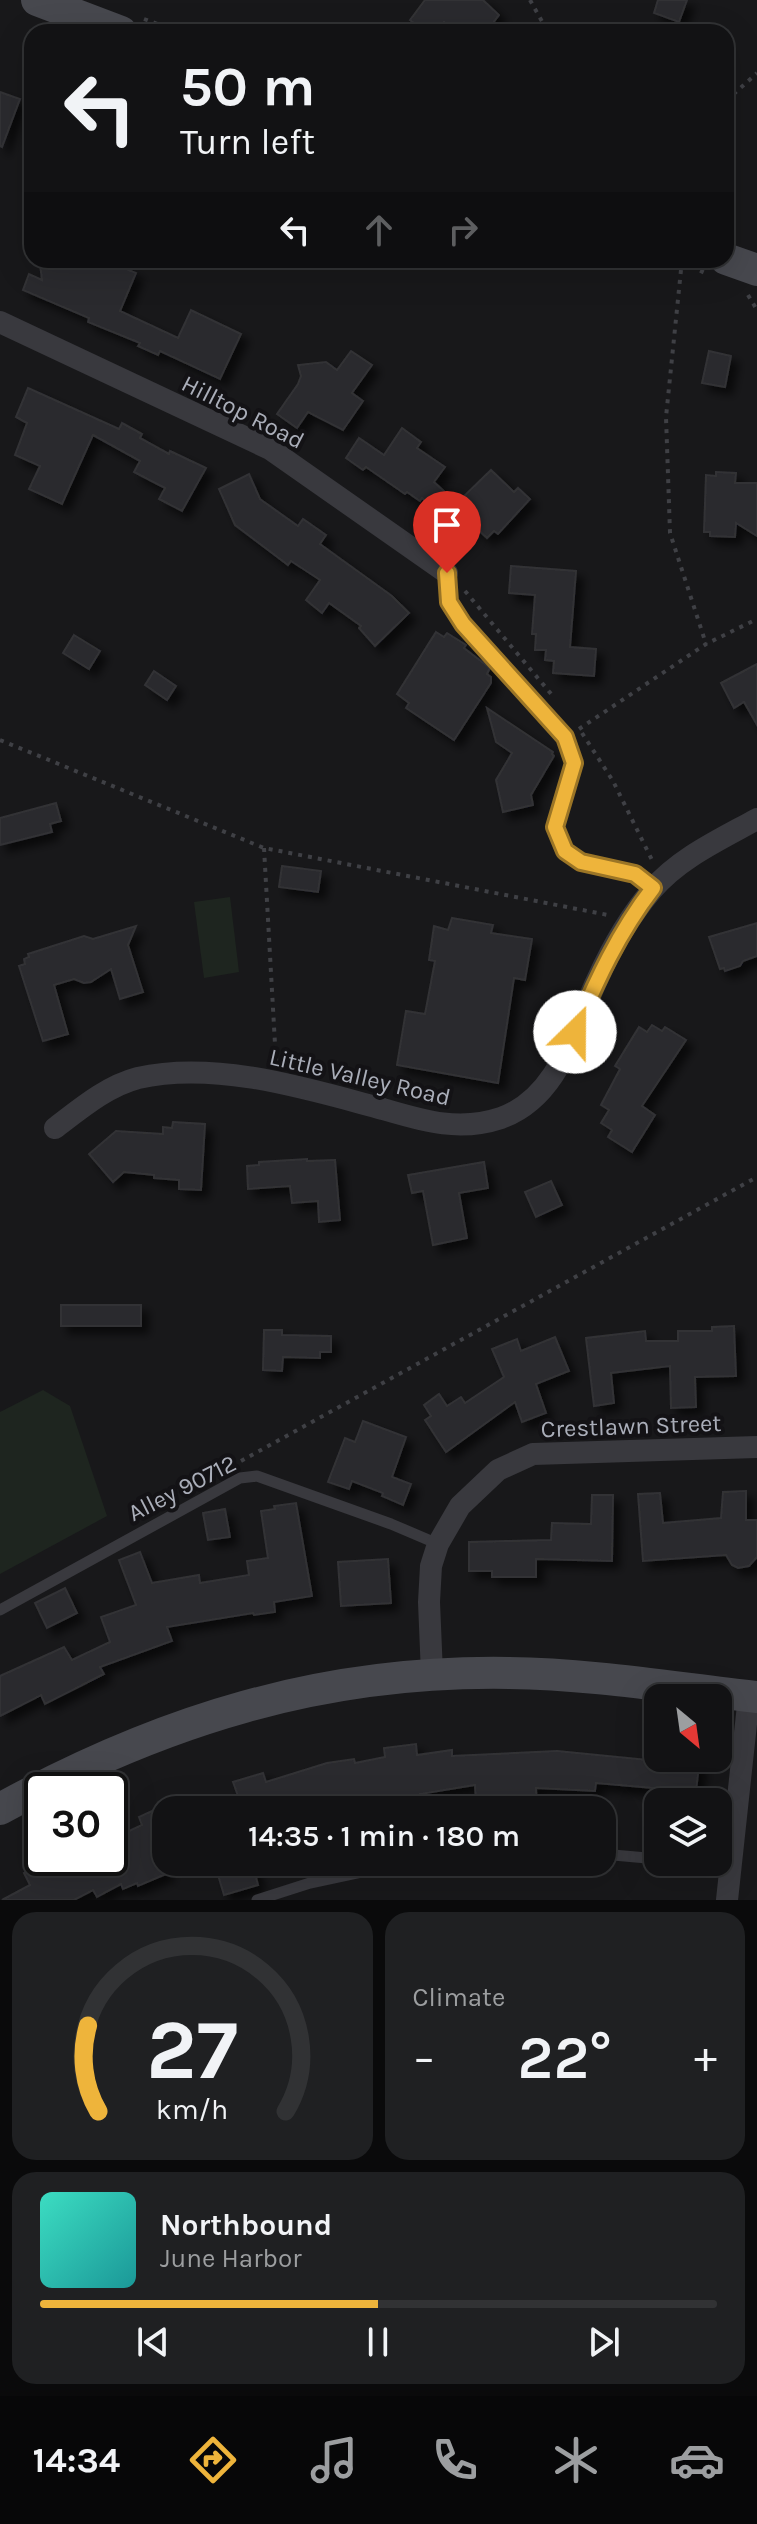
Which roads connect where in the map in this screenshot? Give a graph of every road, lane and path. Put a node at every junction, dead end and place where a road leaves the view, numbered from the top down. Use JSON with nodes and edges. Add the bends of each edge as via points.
{"nodes":[{"id":1,"x":37,"y":0,"type":"edge"},
{"id":2,"x":530,"y":0,"type":"edge"},
{"id":3,"x":100,"y":24,"type":"edge"},
{"id":4,"x":544,"y":24,"type":"edge"},
{"id":5,"x":757,"y":73,"type":"edge"},
{"id":6,"x":734,"y":94,"type":"edge"},
{"id":7,"x":734,"y":262,"type":"edge"},
{"id":8,"x":681,"y":268,"type":"edge"},
{"id":9,"x":757,"y":270,"type":"edge"},
{"id":10,"x":0,"y":322,"type":"edge"},
{"id":11,"x":447,"y":573,"type":"joint"},
{"id":12,"x":757,"y":619,"type":"edge"},
{"id":13,"x":706,"y":644,"type":"junction"},
{"id":14,"x":579,"y":729,"type":"dead end"},
{"id":15,"x":0,"y":740,"type":"edge"},
{"id":16,"x":757,"y":819,"type":"edge"},
{"id":17,"x":264,"y":848,"type":"junction"},
{"id":18,"x":653,"y":888,"type":"junction"},
{"id":19,"x":612,"y":916,"type":"dead end"},
{"id":20,"x":277,"y":1081,"type":"junction"},
{"id":21,"x":55,"y":1128,"type":"dead end"},
{"id":22,"x":757,"y":1177,"type":"edge"},
{"id":23,"x":757,"y":1447,"type":"edge"},
{"id":24,"x":238,"y":1462,"type":"dead end"},
{"id":25,"x":438,"y":1544,"type":"junction"},
{"id":26,"x":0,"y":1610,"type":"edge"},
{"id":27,"x":432,"y":1674,"type":"junction"},
{"id":28,"x":753,"y":1696,"type":"edge"},
{"id":29,"x":0,"y":1809,"type":"edge"},
{"id":30,"x":732,"y":1845,"type":"edge"},
{"id":31,"x":616,"y":1855,"type":"edge"},
{"id":32,"x":644,"y":1858,"type":"edge"},
{"id":33,"x":343,"y":1876,"type":"edge"},
{"id":34,"x":728,"y":1876,"type":"edge"},
{"id":35,"x":257,"y":1900,"type":"edge"},
{"id":36,"x":727,"y":1900,"type":"edge"}],
"edges":[{"from":1,"to":3,"type":"street"},
{"from":2,"to":4,"type":"path"},
{"from":5,"to":6,"type":"path"},
{"from":7,"to":9,"type":"street"},
{"from":8,"to":13,"type":"path","via":[[666,417],[670,533]]},
{"from":10,"to":11,"type":"street","name":"Hilltop Road","via":[[270,449]]},
{"from":11,"to":18,"type":"lane","via":[[449,602],[463,624],[565,737],[574,763],[555,827],[565,851],[581,862],[635,874]]},
{"from":12,"to":13,"type":"path"},
{"from":13,"to":14,"type":"path"},
{"from":15,"to":17,"type":"path"},
{"from":16,"to":18,"type":"street","name":"Little Valley Road","via":[[700,851]]},
{"from":17,"to":19,"type":"path"},
{"from":17,"to":20,"type":"path"},
{"from":18,"to":20,"type":"street","name":"Little Valley Road","via":[[599,976],[563,1060],[545,1088],[521,1108],[468,1126],[439,1125]]},
{"from":20,"to":21,"type":"street","name":"Little Valley Road","via":[[179,1072],[136,1079],[97,1096]]},
{"from":22,"to":24,"type":"path"},
{"from":23,"to":25,"type":"street","name":"Crestlawn Street","via":[[533,1454],[488,1479],[460,1506]]},
{"from":25,"to":26,"type":"lane","name":"Alley 90712","via":[[257,1476],[240,1478]]},
{"from":25,"to":27,"type":"street","name":"Crestlawn Street","via":[[429,1602]]},
{"from":27,"to":28,"type":"street","via":[[573,1677]]},
{"from":27,"to":29,"type":"street","via":[[318,1689],[206,1717],[123,1747]]},
{"from":28,"to":30,"type":"street"},
{"from":31,"to":32,"type":"lane"},
{"from":33,"to":35,"type":"lane"},
{"from":34,"to":36,"type":"street"}]}
